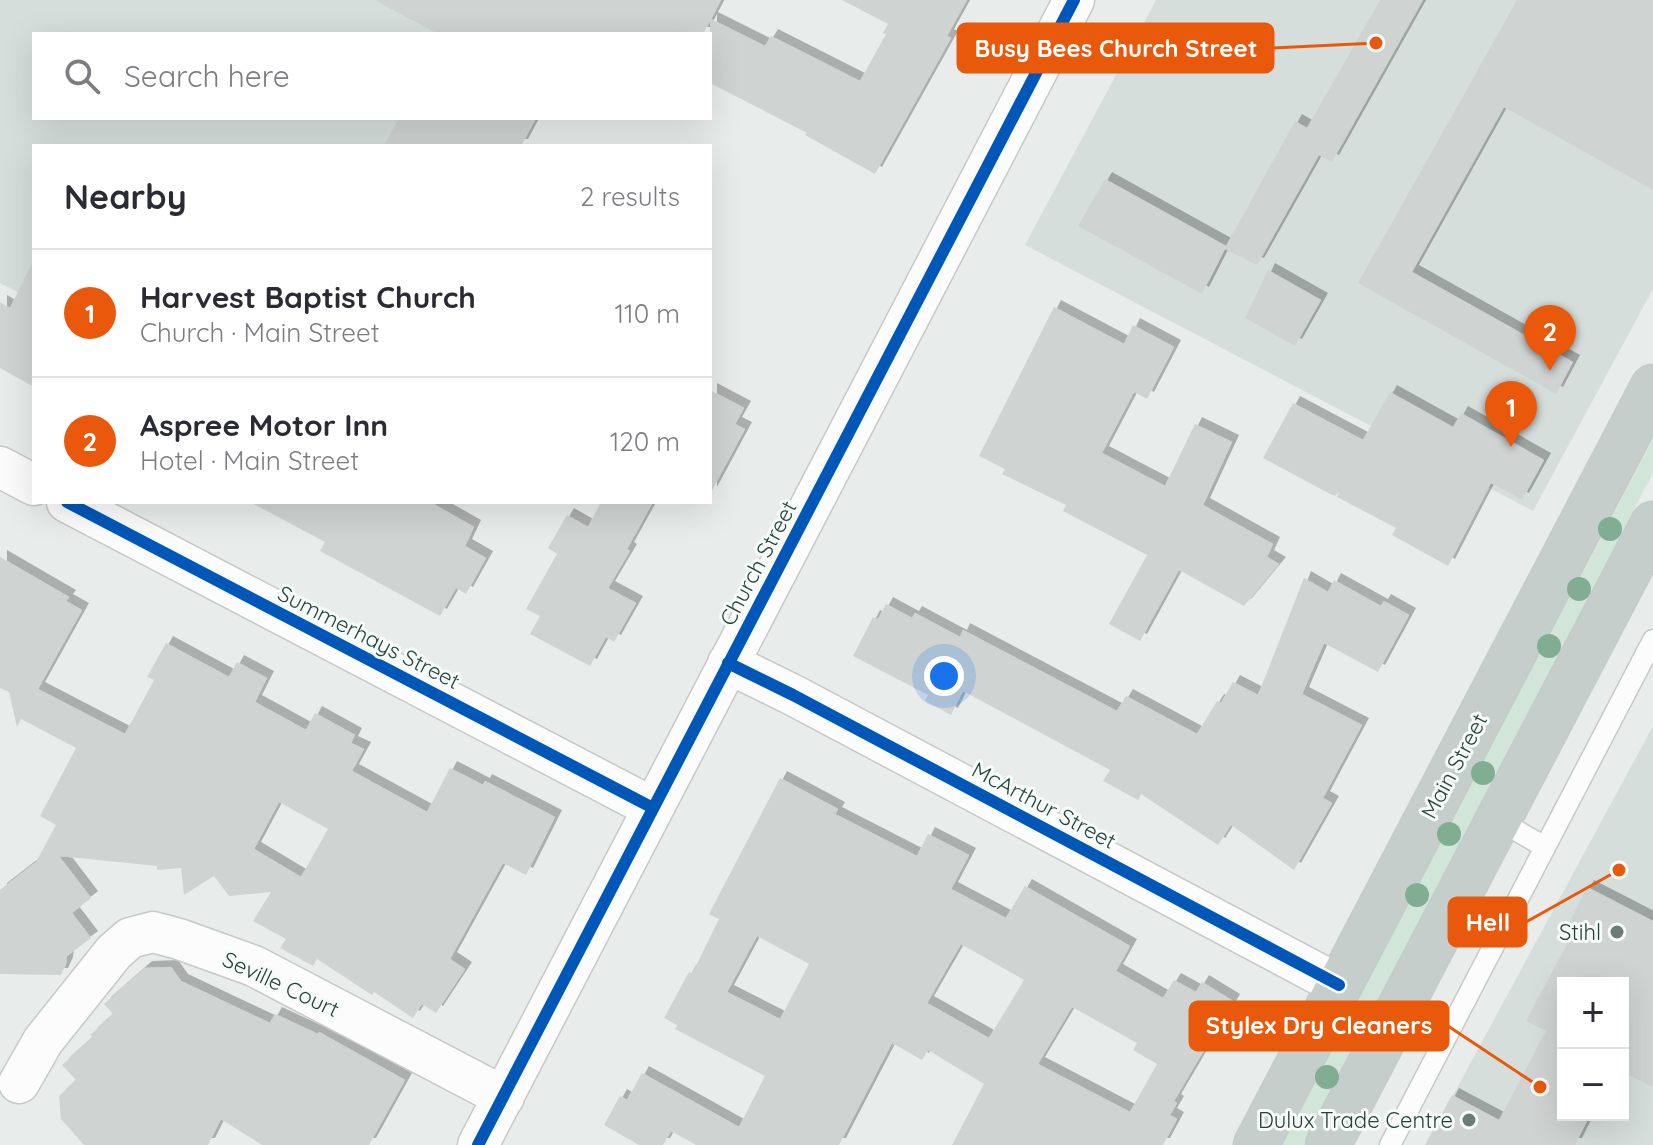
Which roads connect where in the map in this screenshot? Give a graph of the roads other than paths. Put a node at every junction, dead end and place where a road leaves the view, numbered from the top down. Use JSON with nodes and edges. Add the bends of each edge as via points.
{"nodes":[{"id":1,"x":1074,"y":0,"type":"edge"},
{"id":2,"x":1653,"y":387,"type":"edge"},
{"id":3,"x":0,"y":467,"type":"edge"},
{"id":4,"x":32,"y":484,"type":"edge"},
{"id":5,"x":71,"y":504,"type":"edge"},
{"id":6,"x":1653,"y":524,"type":"edge"},
{"id":7,"x":1652,"y":644,"type":"edge"},
{"id":8,"x":728,"y":663,"type":"junction"},
{"id":9,"x":653,"y":808,"type":"junction"},
{"id":10,"x":1498,"y":820,"type":"junction"},
{"id":11,"x":1545,"y":847,"type":"junction"},
{"id":12,"x":1339,"y":985,"type":"junction"},
{"id":13,"x":19,"y":1083,"type":"dead end"},
{"id":14,"x":504,"y":1097,"type":"junction"},
{"id":15,"x":478,"y":1145,"type":"edge"},
{"id":16,"x":1256,"y":1145,"type":"edge"},
{"id":17,"x":1328,"y":1145,"type":"edge"},
{"id":18,"x":1390,"y":1145,"type":"edge"}],
"edges":[{"from":1,"to":8,"type":"street","name":"Church Street"},
{"from":2,"to":12,"type":"highway","name":"Main Street"},
{"from":3,"to":4,"type":"street"},
{"from":5,"to":9,"type":"street","name":"Summerhays Street"},
{"from":6,"to":10,"type":"highway"},
{"from":7,"to":11,"type":"lane"},
{"from":8,"to":9,"type":"street","name":"Church Street"},
{"from":8,"to":12,"type":"street","name":"McArthur Street"},
{"from":9,"to":14,"type":"street","name":"Church Street"},
{"from":10,"to":11,"type":"lane"},
{"from":10,"to":17,"type":"highway"},
{"from":11,"to":18,"type":"lane"},
{"from":12,"to":16,"type":"highway","name":"Main Street"},
{"from":13,"to":14,"type":"street","name":"Seville Court","via":[[43,1041],[114,952],[130,938],[153,932],[254,966]]},
{"from":14,"to":15,"type":"street","name":"Church Street"}]}
